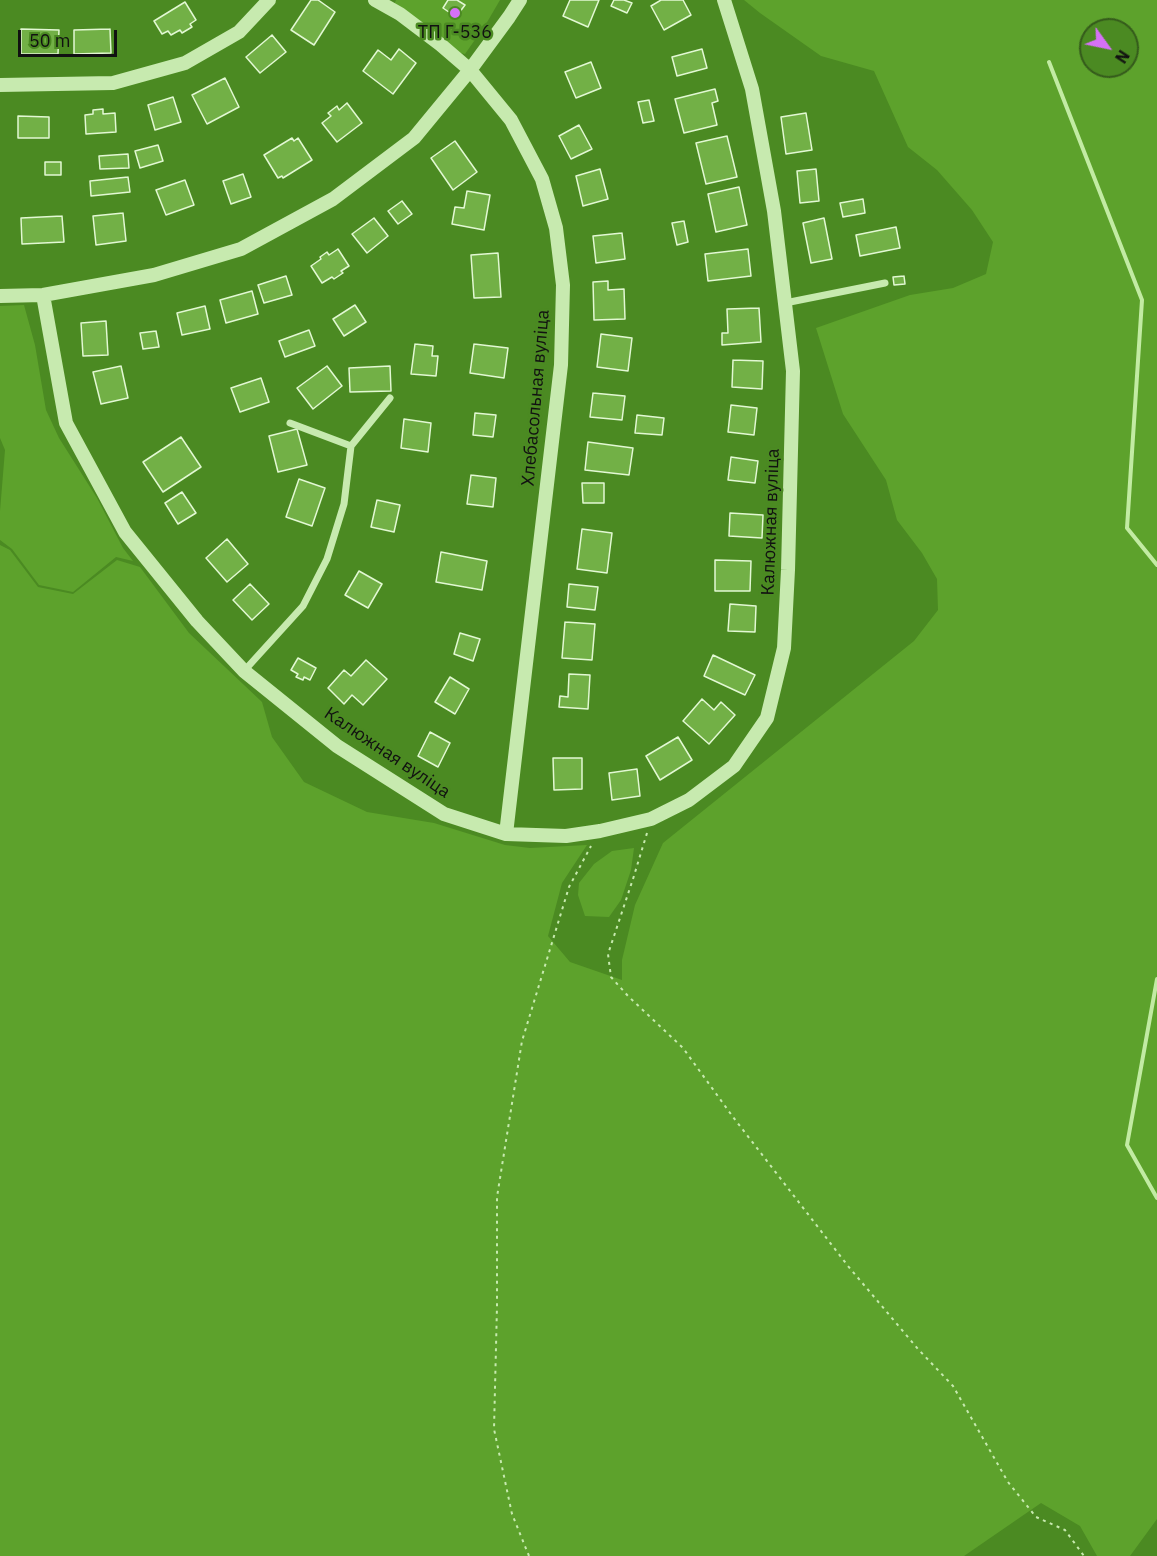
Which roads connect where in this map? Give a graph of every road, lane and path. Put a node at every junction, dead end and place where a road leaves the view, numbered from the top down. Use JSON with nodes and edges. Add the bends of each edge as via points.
{"nodes":[{"id":1,"x":268,"y":0,"type":"edge"},
{"id":2,"x":520,"y":0,"type":"edge"},
{"id":3,"x":724,"y":0,"type":"edge"},
{"id":4,"x":382,"y":2,"type":"edge"},
{"id":5,"x":470,"y":70,"type":"junction"},
{"id":6,"x":0,"y":85,"type":"edge"},
{"id":7,"x":885,"y":283,"type":"dead end"},
{"id":8,"x":43,"y":295,"type":"junction"},
{"id":9,"x":0,"y":296,"type":"edge"},
{"id":10,"x":785,"y":303,"type":"junction"},
{"id":11,"x":390,"y":398,"type":"dead end"},
{"id":12,"x":290,"y":423,"type":"dead end"},
{"id":13,"x":351,"y":446,"type":"junction"},
{"id":14,"x":244,"y":671,"type":"junction"},
{"id":15,"x":651,"y":819,"type":"junction"},
{"id":16,"x":600,"y":831,"type":"junction"},
{"id":17,"x":506,"y":834,"type":"junction"},
{"id":18,"x":530,"y":1556,"type":"edge"},
{"id":19,"x":1084,"y":1556,"type":"edge"}],
"edges":[{"from":1,"to":6,"type":"street","via":[[239,32],[185,63],[113,83]]},
{"from":2,"to":5,"type":"street"},
{"from":3,"to":10,"type":"street","name":"Калюжная вуліца","via":[[752,89],[774,211]]},
{"from":4,"to":5,"type":"street","name":"Хлебасольная вуліца"},
{"from":5,"to":8,"type":"street","via":[[414,138],[333,199],[241,249],[154,275]]},
{"from":5,"to":17,"type":"street","name":"Хлебасольная вуліца","via":[[511,120],[542,179],[556,228],[562,285],[561,365]]},
{"from":7,"to":10,"type":"lane"},
{"from":8,"to":9,"type":"street"},
{"from":8,"to":14,"type":"street","name":"Калюжная вуліца","via":[[66,423],[125,532],[197,621]]},
{"from":10,"to":15,"type":"street","name":"Калюжная вуліца","via":[[793,371],[788,570],[784,648],[767,717],[734,766],[689,800]]},
{"from":11,"to":13,"type":"lane"},
{"from":12,"to":13,"type":"lane"},
{"from":13,"to":14,"type":"lane","via":[[344,504],[327,559],[303,606]]},
{"from":14,"to":17,"type":"street","name":"Калюжная вуліца","via":[[338,746],[444,814]]},
{"from":15,"to":16,"type":"street","name":"Калюжная вуліца"},
{"from":15,"to":19,"type":"path","via":[[608,954],[611,977],[683,1048],[848,1266],[953,1386],[1008,1482],[1036,1517],[1065,1530]]},
{"from":16,"to":17,"type":"street","name":"Калюжная вуліца","via":[[566,836]]},
{"from":16,"to":18,"type":"path","via":[[569,887],[522,1041],[497,1197],[494,1429],[512,1514]]}]}
